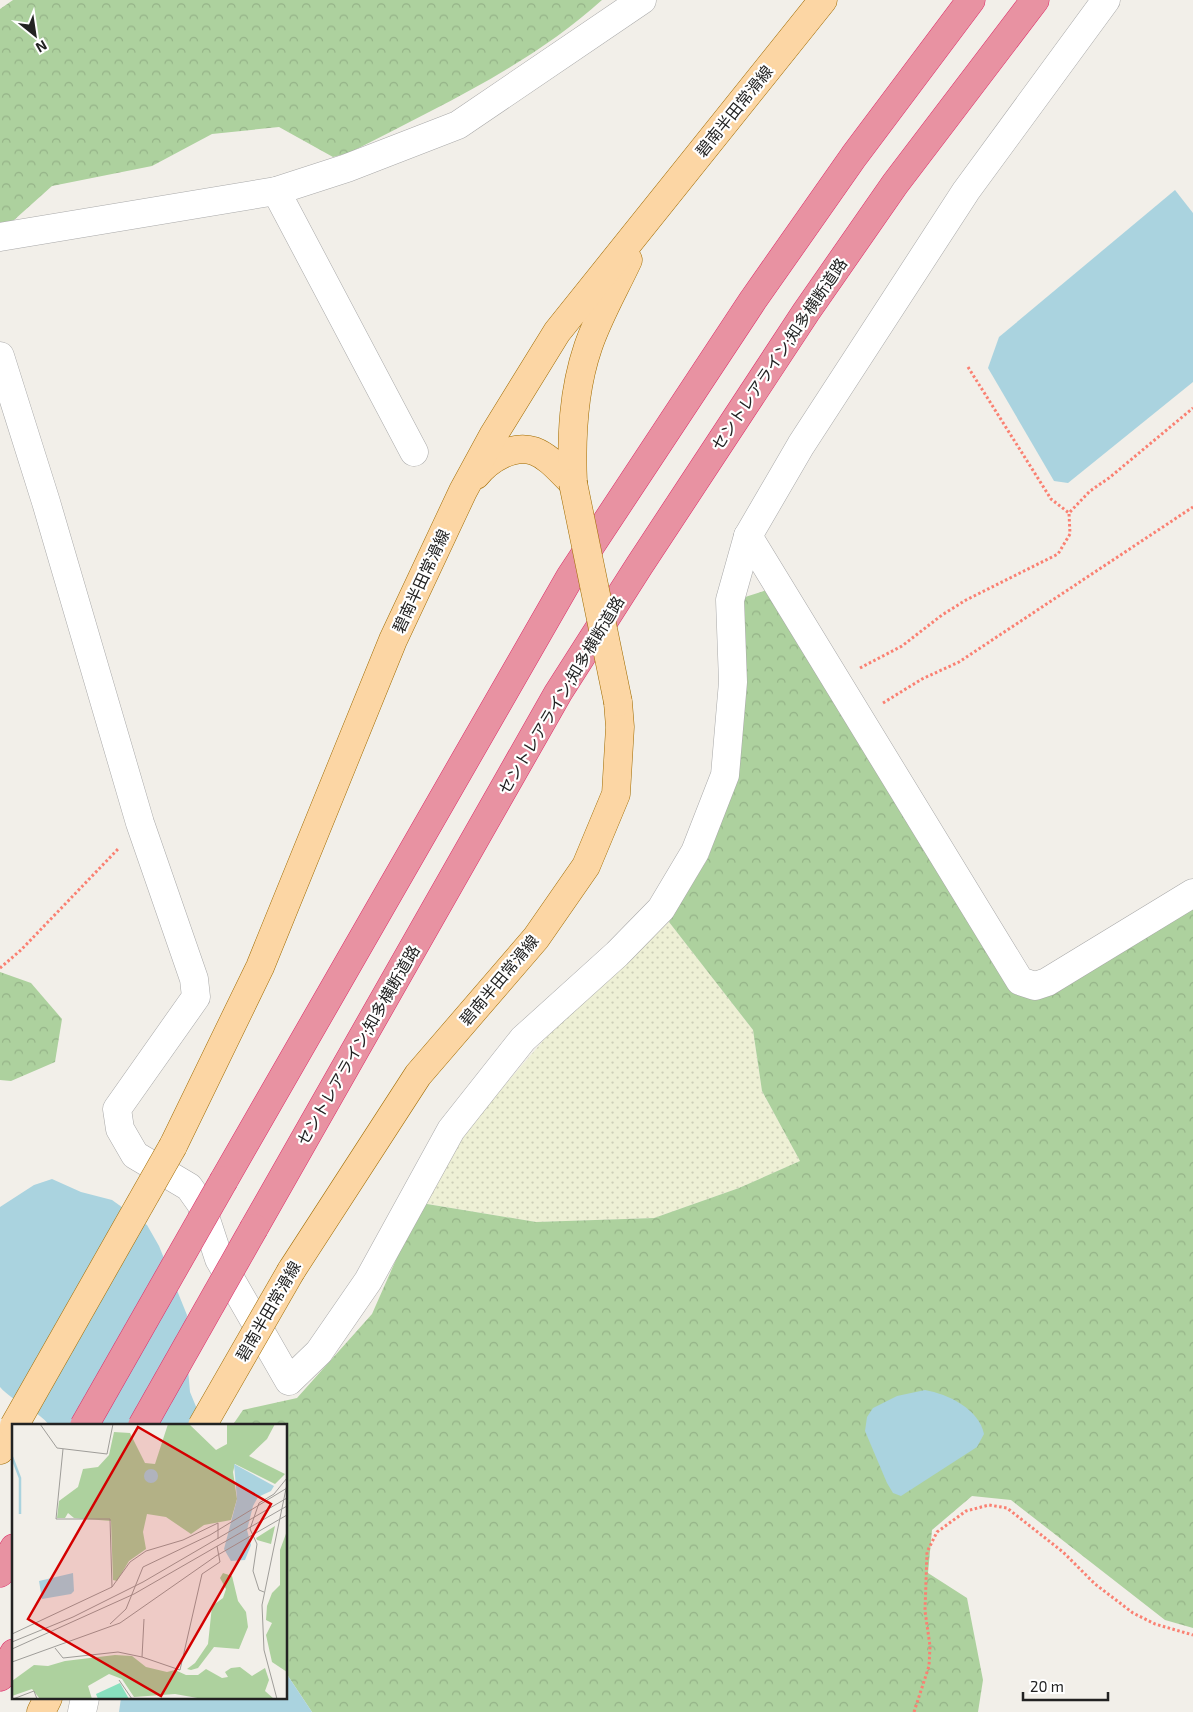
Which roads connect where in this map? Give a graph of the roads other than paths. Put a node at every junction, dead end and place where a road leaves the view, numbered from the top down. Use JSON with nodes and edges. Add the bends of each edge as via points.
{"nodes":[{"id":1,"x":642,"y":0,"type":"edge"},
{"id":2,"x":823,"y":0,"type":"edge"},
{"id":3,"x":971,"y":0,"type":"edge"},
{"id":4,"x":1035,"y":0,"type":"edge"},
{"id":5,"x":1106,"y":0,"type":"edge"},
{"id":6,"x":276,"y":191,"type":"junction"},
{"id":7,"x":645,"y":222,"type":"junction"},
{"id":8,"x":0,"y":237,"type":"edge"},
{"id":9,"x":0,"y":356,"type":"edge"},
{"id":10,"x":414,"y":452,"type":"dead end"},
{"id":11,"x":573,"y":483,"type":"junction"},
{"id":12,"x":463,"y":491,"type":"junction"},
{"id":13,"x":748,"y":536,"type":"junction"},
{"id":14,"x":1193,"y":893,"type":"edge"},
{"id":15,"x":13,"y":1424,"type":"edge"},
{"id":16,"x":85,"y":1424,"type":"edge"},
{"id":17,"x":143,"y":1424,"type":"edge"},
{"id":18,"x":203,"y":1424,"type":"edge"},
{"id":19,"x":12,"y":1552,"type":"edge"},
{"id":20,"x":0,"y":1573,"type":"edge"},
{"id":21,"x":12,"y":1656,"type":"edge"},
{"id":22,"x":0,"y":1677,"type":"edge"},
{"id":23,"x":47,"y":1700,"type":"edge"},
{"id":24,"x":41,"y":1712,"type":"edge"}],
"edges":[{"from":1,"to":6,"type":"street","via":[[458,125],[347,168]]},
{"from":2,"to":7,"type":"main road","name":"碧南半田常滑線"},
{"from":3,"to":16,"type":"highway","bridge":true,"via":[[854,156],[753,300],[570,577]]},
{"from":4,"to":17,"type":"highway","name":"セントレアライン;知多横断道路","bridge":true,"via":[[894,184],[730,425],[558,693]]},
{"from":5,"to":13,"type":"street","via":[[966,191],[801,445]]},
{"from":6,"to":8,"type":"street"},
{"from":6,"to":10,"type":"street"},
{"from":7,"to":11,"type":"main road","name":"碧南半田常滑線","via":[[588,347],[574,409]]},
{"from":7,"to":12,"type":"main road","name":"碧南半田常滑線","via":[[557,332]]},
{"from":9,"to":13,"type":"street","via":[[141,827],[194,979],[196,997],[117,1109],[120,1129],[135,1155],[189,1187],[201,1204],[219,1259],[289,1381],[319,1352],[368,1281],[451,1130],[523,1039],[617,954],[661,909],[695,852],[725,775],[733,682],[730,600]]},
{"from":11,"to":12,"type":"main road","name":"碧南半田常滑線","via":[[551,461],[533,451],[514,450],[494,458]]},
{"from":11,"to":18,"type":"main road","name":"碧南半田常滑線","bridge":true,"via":[[618,702],[620,727],[616,794],[586,866],[536,938],[418,1075],[291,1271]]},
{"from":12,"to":15,"type":"main road","name":"碧南半田常滑線","bridge":true,"via":[[393,640],[260,967],[173,1146]]},
{"from":13,"to":14,"type":"street","via":[[1020,981],[1035,986],[1047,982]]},
{"from":19,"to":20,"type":"highway"},
{"from":21,"to":22,"type":"highway"},
{"from":23,"to":24,"type":"main road"}]}
